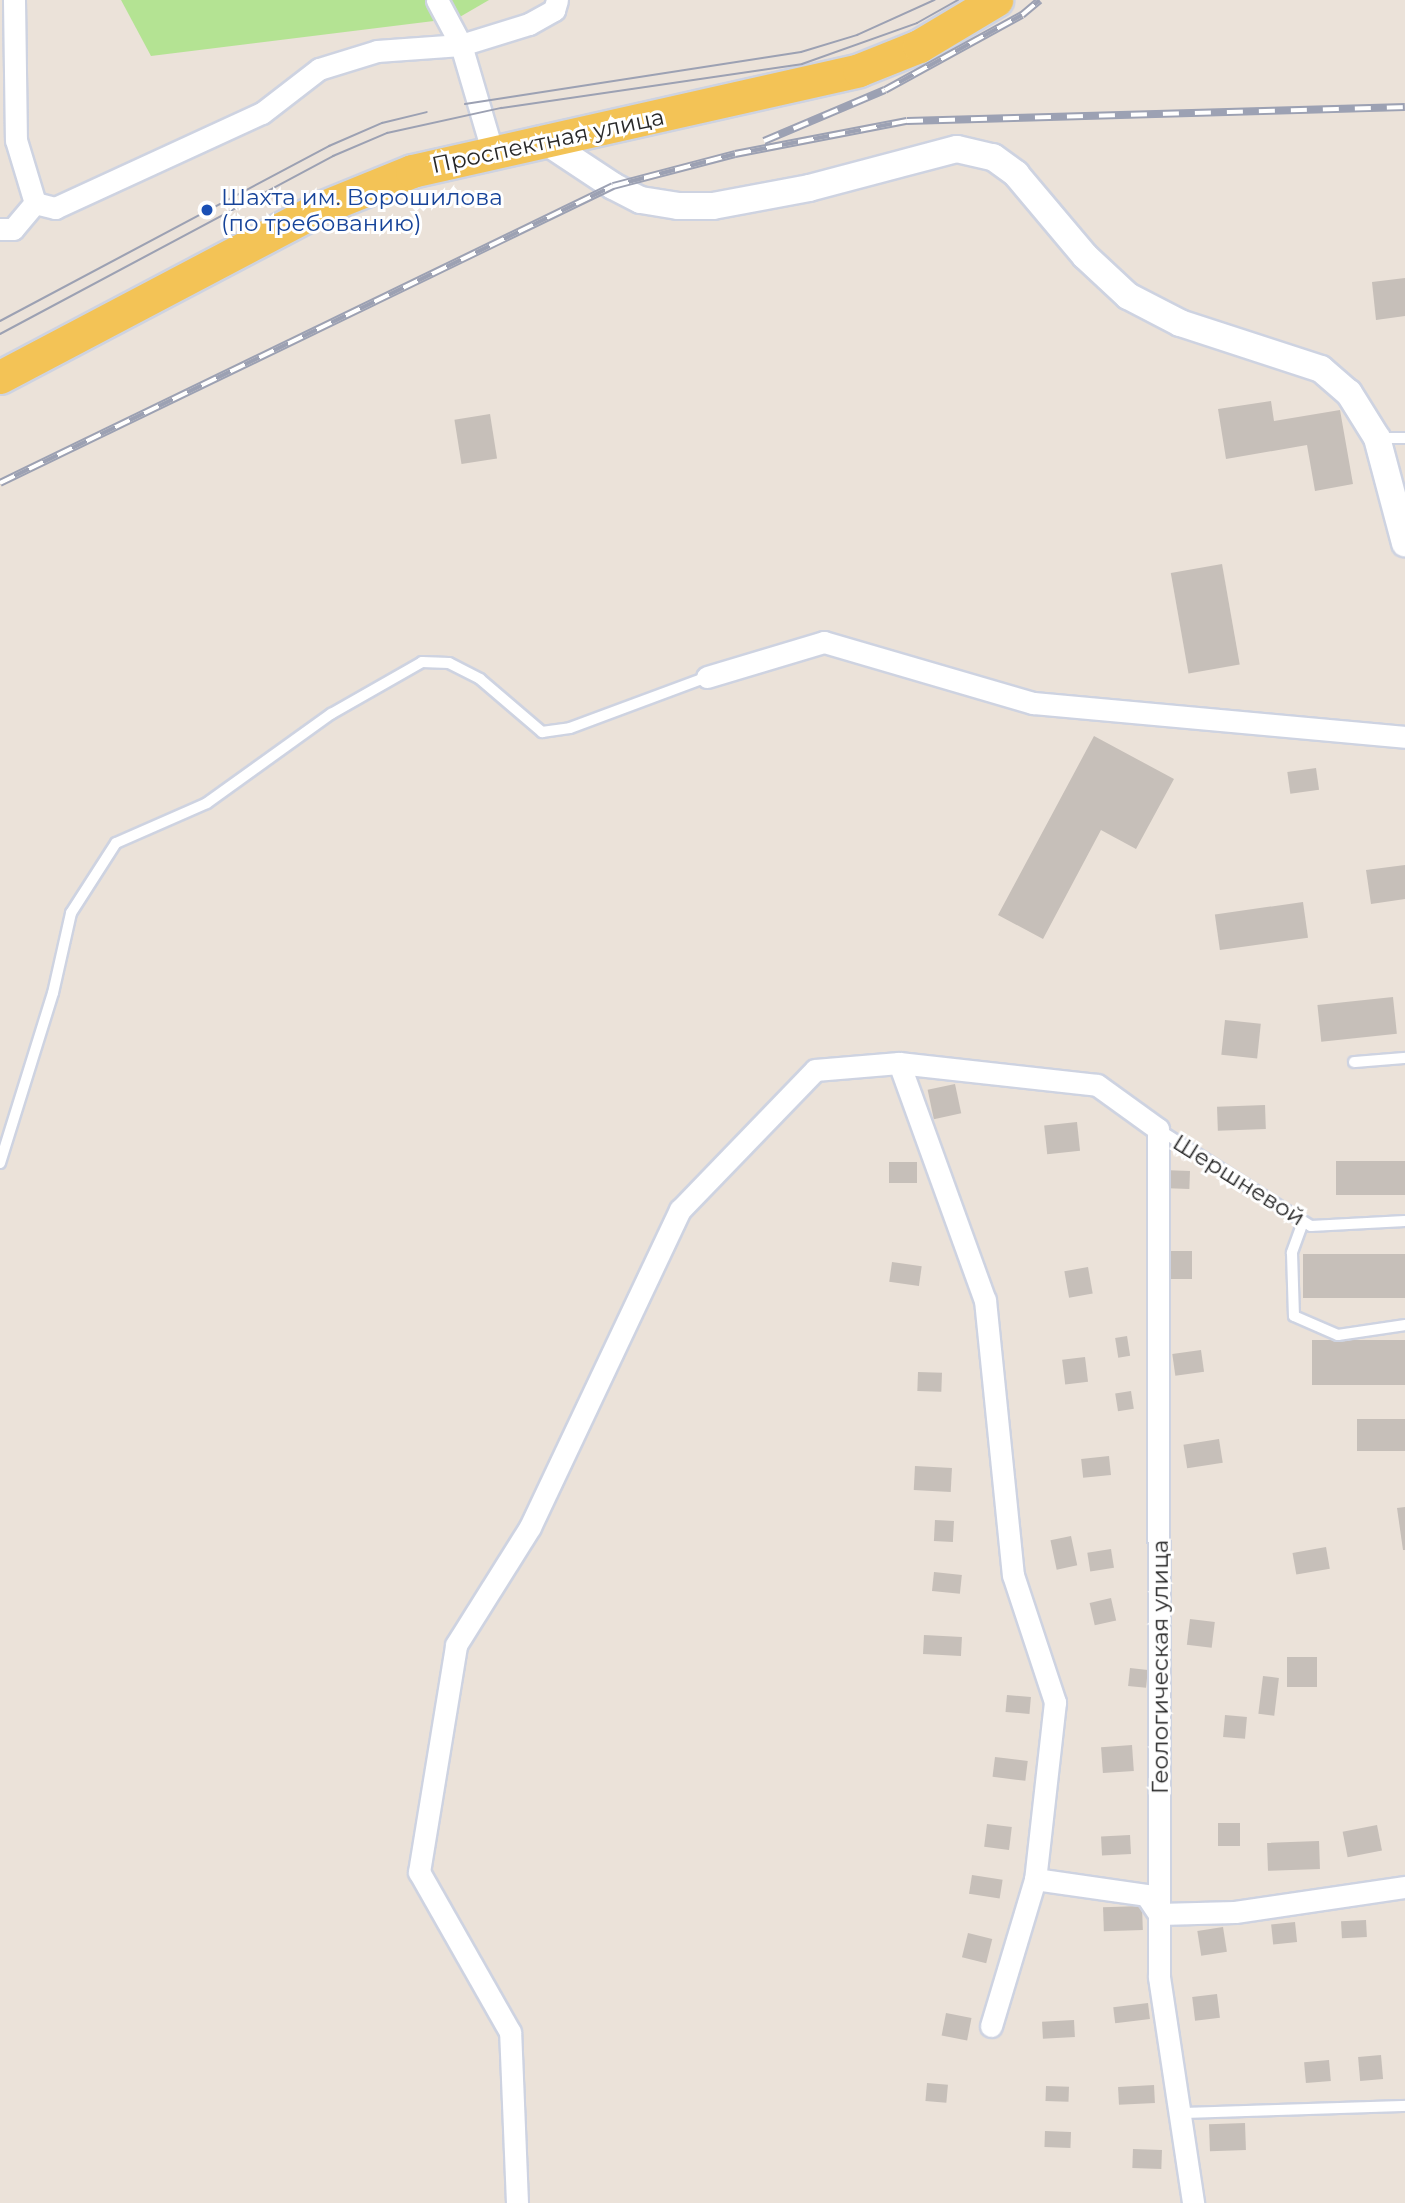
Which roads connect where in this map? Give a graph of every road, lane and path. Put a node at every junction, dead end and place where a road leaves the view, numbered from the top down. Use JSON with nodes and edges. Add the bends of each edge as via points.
{"nodes":[{"id":1,"x":14,"y":0,"type":"edge"},
{"id":2,"x":437,"y":0,"type":"edge"},
{"id":3,"x":557,"y":0,"type":"edge"},
{"id":4,"x":996,"y":0,"type":"edge"},
{"id":5,"x":461,"y":46,"type":"junction"},
{"id":6,"x":542,"y":139,"type":"junction"},
{"id":7,"x":492,"y":150,"type":"junction"},
{"id":8,"x":35,"y":203,"type":"junction"},
{"id":9,"x":0,"y":229,"type":"edge"},
{"id":10,"x":0,"y":377,"type":"edge"},
{"id":11,"x":1377,"y":438,"type":"junction"},
{"id":12,"x":1405,"y":438,"type":"edge"},
{"id":13,"x":1405,"y":543,"type":"edge"},
{"id":14,"x":707,"y":677,"type":"joint"},
{"id":15,"x":1405,"y":737,"type":"edge"},
{"id":16,"x":1405,"y":1058,"type":"edge"},
{"id":17,"x":1354,"y":1062,"type":"dead end"},
{"id":18,"x":899,"y":1063,"type":"junction"},
{"id":19,"x":1158,"y":1129,"type":"junction"},
{"id":20,"x":0,"y":1163,"type":"edge"},
{"id":21,"x":1405,"y":1221,"type":"edge"},
{"id":22,"x":1303,"y":1222,"type":"junction"},
{"id":23,"x":1405,"y":1325,"type":"edge"},
{"id":24,"x":1035,"y":1879,"type":"junction"},
{"id":25,"x":1405,"y":1887,"type":"edge"},
{"id":26,"x":1158,"y":1914,"type":"junction"},
{"id":27,"x":991,"y":2026,"type":"dead end"},
{"id":28,"x":1405,"y":2106,"type":"edge"},
{"id":29,"x":1181,"y":2113,"type":"junction"},
{"id":30,"x":517,"y":2203,"type":"edge"},
{"id":31,"x":1193,"y":2203,"type":"edge"}],
"edges":[{"from":1,"to":8,"type":"street","via":[[16,139]]},
{"from":2,"to":5,"type":"street"},
{"from":3,"to":5,"type":"street","via":[[554,10],[528,24]]},
{"from":4,"to":6,"type":"main road","name":"Проспектная улица","via":[[919,46],[859,70],[790,89]]},
{"from":5,"to":7,"type":"street"},
{"from":5,"to":8,"type":"street","via":[[377,51],[319,69],[262,113],[55,208]]},
{"from":6,"to":7,"type":"main road","name":"Проспектная улица"},
{"from":6,"to":11,"type":"street","via":[[641,200],[678,206],[713,206],[809,188],[957,149],[993,157],[1016,174],[1085,256],[1128,296],[1180,323],[1321,369],[1349,393]]},
{"from":7,"to":10,"type":"main road","name":"Проспектная улица","via":[[412,171],[321,208]]},
{"from":8,"to":9,"type":"street","via":[[13,229]]},
{"from":11,"to":12,"type":"lane"},
{"from":11,"to":13,"type":"street"},
{"from":14,"to":15,"type":"street","via":[[824,642],[1033,703]]},
{"from":14,"to":20,"type":"lane","via":[[570,729],[542,732],[480,679],[449,663],[422,662],[331,714],[207,803],[116,843],[71,913],[53,993]]},
{"from":16,"to":17,"type":"lane"},
{"from":18,"to":19,"type":"street","via":[[1097,1085]]},
{"from":18,"to":24,"type":"street","via":[[985,1300],[1013,1575],[1055,1702]]},
{"from":18,"to":30,"type":"street","via":[[815,1070],[680,1210],[530,1527],[456,1645],[419,1872],[510,2032]]},
{"from":19,"to":22,"type":"lane","name":"Шершневой"},
{"from":19,"to":26,"type":"street","name":"Геологическая улица"},
{"from":21,"to":22,"type":"lane","name":"Шершневой","via":[[1311,1227]]},
{"from":22,"to":23,"type":"lane","via":[[1292,1253],[1294,1316],[1338,1335]]},
{"from":24,"to":26,"type":"street","via":[[1146,1895]]},
{"from":24,"to":27,"type":"street"},
{"from":25,"to":26,"type":"street","via":[[1235,1912]]},
{"from":26,"to":29,"type":"street","name":"Геологическая улица","via":[[1160,1977]]},
{"from":28,"to":29,"type":"lane"},
{"from":29,"to":31,"type":"street","name":"Геологическая улица"}]}
